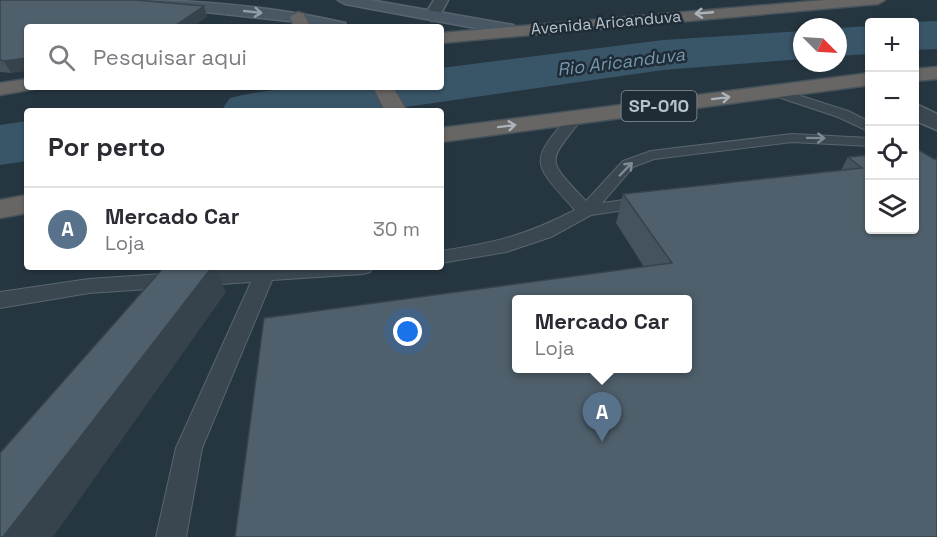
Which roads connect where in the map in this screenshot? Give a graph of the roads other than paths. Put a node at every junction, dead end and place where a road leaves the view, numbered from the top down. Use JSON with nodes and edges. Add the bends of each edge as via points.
{"nodes":[{"id":1,"x":132,"y":0,"type":"edge"},
{"id":2,"x":345,"y":0,"type":"edge"},
{"id":3,"x":441,"y":0,"type":"edge"},
{"id":4,"x":878,"y":0,"type":"edge"},
{"id":5,"x":432,"y":16,"type":"junction"},
{"id":6,"x":300,"y":22,"type":"edge"},
{"id":7,"x":316,"y":24,"type":"edge"},
{"id":8,"x":513,"y":30,"type":"junction"},
{"id":9,"x":444,"y":38,"type":"edge"},
{"id":10,"x":937,"y":73,"type":"edge"},
{"id":11,"x":919,"y":75,"type":"edge"},
{"id":12,"x":865,"y":81,"type":"edge"},
{"id":13,"x":24,"y":85,"type":"edge"},
{"id":14,"x":0,"y":89,"type":"edge"},
{"id":15,"x":773,"y":91,"type":"junction"},
{"id":16,"x":919,"y":112,"type":"edge"},
{"id":17,"x":576,"y":117,"type":"junction"},
{"id":18,"x":937,"y":123,"type":"edge"},
{"id":19,"x":866,"y":126,"type":"edge"},
{"id":20,"x":444,"y":133,"type":"edge"},
{"id":21,"x":865,"y":142,"type":"edge"},
{"id":22,"x":662,"y":200,"type":"edge"},
{"id":23,"x":24,"y":205,"type":"edge"},
{"id":24,"x":0,"y":209,"type":"edge"},
{"id":25,"x":586,"y":211,"type":"junction"},
{"id":26,"x":444,"y":257,"type":"edge"},
{"id":27,"x":326,"y":270,"type":"edge"},
{"id":28,"x":264,"y":275,"type":"junction"},
{"id":29,"x":0,"y":300,"type":"edge"},
{"id":30,"x":171,"y":537,"type":"edge"}],
"edges":[{"from":1,"to":6,"type":"main road","one_way":true},
{"from":2,"to":5,"type":"main road"},
{"from":3,"to":5,"type":"street"},
{"from":4,"to":8,"type":"highway","name":"Avenida Aricanduva","one_way":true},
{"from":5,"to":8,"type":"main road"},
{"from":6,"to":7,"type":"main road"},
{"from":8,"to":9,"type":"highway","name":"Avenida Aricanduva"},
{"from":10,"to":11,"type":"highway"},
{"from":12,"to":15,"type":"highway","number":"SP-010"},
{"from":13,"to":14,"type":"highway"},
{"from":17,"to":15,"type":"highway","number":"SP-010","one_way":true},
{"from":15,"to":19,"type":"lane","via":[[843,114]]},
{"from":16,"to":18,"type":"street"},
{"from":20,"to":17,"type":"highway","number":"SP-010","one_way":true},
{"from":17,"to":25,"type":"lane","via":[[547,156],[551,173]]},
{"from":25,"to":21,"type":"lane","one_way":true,"via":[[628,164],[651,155],[792,138]]},
{"from":22,"to":25,"type":"lane"},
{"from":23,"to":24,"type":"highway"},
{"from":25,"to":26,"type":"lane","via":[[545,233],[499,248]]},
{"from":27,"to":28,"type":"lane"},
{"from":28,"to":29,"type":"lane","via":[[89,286]]},
{"from":28,"to":30,"type":"lane","via":[[189,447]]}]}
